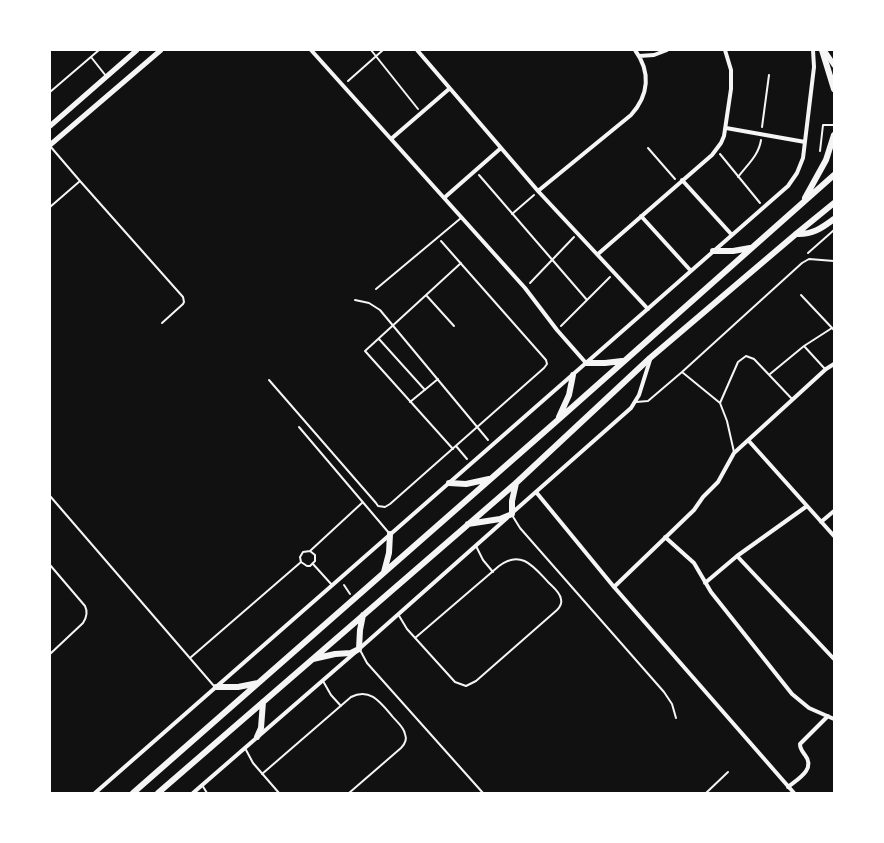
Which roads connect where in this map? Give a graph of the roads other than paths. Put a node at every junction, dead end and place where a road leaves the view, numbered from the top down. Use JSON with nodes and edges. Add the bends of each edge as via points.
{"nodes":[{"id":1,"x":99,"y":50,"type":"edge"},
{"id":2,"x":137,"y":50,"type":"edge"},
{"id":3,"x":161,"y":50,"type":"edge"},
{"id":4,"x":311,"y":50,"type":"edge"},
{"id":5,"x":417,"y":50,"type":"edge"},
{"id":6,"x":635,"y":50,"type":"edge"},
{"id":7,"x":667,"y":50,"type":"edge"},
{"id":8,"x":725,"y":50,"type":"edge"},
{"id":9,"x":813,"y":50,"type":"edge"},
{"id":10,"x":823,"y":50,"type":"edge"},
{"id":11,"x":639,"y":56,"type":"junction"},
{"id":12,"x":91,"y":57,"type":"junction"},
{"id":13,"x":834,"y":65,"type":"edge"},
{"id":14,"x":106,"y":77,"type":"junction"},
{"id":15,"x":449,"y":89,"type":"junction"},
{"id":16,"x":834,"y":89,"type":"edge"},
{"id":17,"x":50,"y":92,"type":"edge"},
{"id":18,"x":50,"y":126,"type":"edge"},
{"id":19,"x":726,"y":128,"type":"junction"},
{"id":20,"x":834,"y":135,"type":"edge"},
{"id":21,"x":391,"y":139,"type":"junction"},
{"id":22,"x":804,"y":142,"type":"junction"},
{"id":23,"x":50,"y":145,"type":"edge"},
{"id":24,"x":501,"y":148,"type":"junction"},
{"id":25,"x":834,"y":175,"type":"edge"},
{"id":26,"x":682,"y":180,"type":"junction"},
{"id":27,"x":80,"y":182,"type":"junction"},
{"id":28,"x":538,"y":192,"type":"junction"},
{"id":29,"x":444,"y":198,"type":"junction"},
{"id":30,"x":802,"y":203,"type":"junction"},
{"id":31,"x":834,"y":203,"type":"edge"},
{"id":32,"x":50,"y":207,"type":"edge"},
{"id":33,"x":641,"y":216,"type":"junction"},
{"id":34,"x":461,"y":218,"type":"junction"},
{"id":35,"x":834,"y":219,"type":"edge"},
{"id":36,"x":796,"y":234,"type":"junction"},
{"id":37,"x":732,"y":236,"type":"junction"},
{"id":38,"x":752,"y":248,"type":"junction"},
{"id":39,"x":714,"y":251,"type":"junction"},
{"id":40,"x":598,"y":254,"type":"junction"},
{"id":41,"x":834,"y":261,"type":"edge"},
{"id":42,"x":691,"y":271,"type":"junction"},
{"id":43,"x":376,"y":289,"type":"dead end"},
{"id":44,"x":801,"y":295,"type":"dead end"},
{"id":45,"x":648,"y":309,"type":"junction"},
{"id":46,"x":162,"y":323,"type":"dead end"},
{"id":47,"x":833,"y":329,"type":"edge"},
{"id":48,"x":804,"y":346,"type":"junction"},
{"id":49,"x":650,"y":358,"type":"junction"},
{"id":50,"x":624,"y":360,"type":"junction"},
{"id":51,"x":586,"y":363,"type":"junction"},
{"id":52,"x":834,"y":364,"type":"edge"},
{"id":53,"x":826,"y":369,"type":"junction"},
{"id":54,"x":682,"y":372,"type":"junction"},
{"id":55,"x":770,"y":374,"type":"junction"},
{"id":56,"x":573,"y":375,"type":"junction"},
{"id":57,"x":793,"y":400,"type":"junction"},
{"id":58,"x":636,"y":402,"type":"junction"},
{"id":59,"x":720,"y":403,"type":"junction"},
{"id":60,"x":559,"y":419,"type":"junction"},
{"id":61,"x":299,"y":427,"type":"dead end"},
{"id":62,"x":748,"y":440,"type":"junction"},
{"id":63,"x":734,"y":453,"type":"junction"},
{"id":64,"x":490,"y":479,"type":"junction"},
{"id":65,"x":449,"y":483,"type":"junction"},
{"id":66,"x":516,"y":483,"type":"junction"},
{"id":67,"x":536,"y":492,"type":"junction"},
{"id":68,"x":50,"y":496,"type":"edge"},
{"id":69,"x":363,"y":502,"type":"junction"},
{"id":70,"x":807,"y":506,"type":"junction"},
{"id":71,"x":834,"y":511,"type":"edge"},
{"id":72,"x":512,"y":514,"type":"junction"},
{"id":73,"x":821,"y":522,"type":"junction"},
{"id":74,"x":467,"y":524,"type":"junction"},
{"id":75,"x":390,"y":534,"type":"junction"},
{"id":76,"x":834,"y":536,"type":"edge"},
{"id":77,"x":666,"y":537,"type":"junction"},
{"id":78,"x":476,"y":545,"type":"junction"},
{"id":79,"x":310,"y":551,"type":"junction"},
{"id":80,"x":737,"y":556,"type":"junction"},
{"id":81,"x":301,"y":562,"type":"junction"},
{"id":82,"x":313,"y":564,"type":"junction"},
{"id":83,"x":50,"y":565,"type":"edge"},
{"id":84,"x":383,"y":572,"type":"junction"},
{"id":85,"x":493,"y":572,"type":"junction"},
{"id":86,"x":705,"y":583,"type":"junction"},
{"id":87,"x":332,"y":585,"type":"junction"},
{"id":88,"x":614,"y":587,"type":"junction"},
{"id":89,"x":398,"y":614,"type":"junction"},
{"id":90,"x":363,"y":615,"type":"junction"},
{"id":91,"x":414,"y":638,"type":"junction"},
{"id":92,"x":359,"y":649,"type":"junction"},
{"id":93,"x":50,"y":654,"type":"edge"},
{"id":94,"x":190,"y":658,"type":"junction"},
{"id":95,"x":311,"y":659,"type":"junction"},
{"id":96,"x":834,"y":659,"type":"edge"},
{"id":97,"x":323,"y":680,"type":"junction"},
{"id":98,"x":259,"y":682,"type":"junction"},
{"id":99,"x":216,"y":687,"type":"junction"},
{"id":100,"x":263,"y":702,"type":"junction"},
{"id":101,"x":341,"y":706,"type":"junction"},
{"id":102,"x":828,"y":716,"type":"junction"},
{"id":103,"x":676,"y":718,"type":"dead end"},
{"id":104,"x":834,"y":719,"type":"edge"},
{"id":105,"x":257,"y":737,"type":"junction"},
{"id":106,"x":245,"y":748,"type":"junction"},
{"id":107,"x":728,"y":772,"type":"dead end"},
{"id":108,"x":262,"y":774,"type":"junction"},
{"id":109,"x":202,"y":785,"type":"junction"},
{"id":110,"x":788,"y":787,"type":"junction"},
{"id":111,"x":95,"y":793,"type":"edge"},
{"id":112,"x":133,"y":793,"type":"edge"},
{"id":113,"x":158,"y":793,"type":"edge"},
{"id":114,"x":193,"y":793,"type":"edge"},
{"id":115,"x":207,"y":793,"type":"edge"},
{"id":116,"x":279,"y":793,"type":"edge"},
{"id":117,"x":349,"y":793,"type":"edge"},
{"id":118,"x":483,"y":793,"type":"edge"},
{"id":119,"x":706,"y":793,"type":"edge"},
{"id":120,"x":794,"y":793,"type":"edge"}],
"edges":[{"from":1,"to":12,"type":"lane"},
{"from":2,"to":14,"type":"street"},
{"from":3,"to":23,"type":"street"},
{"from":4,"to":21,"type":"street"},
{"from":5,"to":15,"type":"street"},
{"from":6,"to":11,"type":"street"},
{"from":7,"to":11,"type":"street","via":[[654,55]]},
{"from":8,"to":19,"type":"street","via":[[730,61],[732,79]]},
{"from":9,"to":22,"type":"street","via":[[814,67]]},
{"from":10,"to":13,"type":"street"},
{"from":10,"to":16,"type":"main road"},
{"from":11,"to":28,"type":"street","via":[[646,73],[646,82],[642,100],[637,108]]},
{"from":12,"to":14,"type":"lane"},
{"from":12,"to":17,"type":"lane"},
{"from":14,"to":18,"type":"street"},
{"from":15,"to":21,"type":"street"},
{"from":15,"to":24,"type":"street"},
{"from":19,"to":22,"type":"street"},
{"from":19,"to":26,"type":"street","via":[[717,150]]},
{"from":20,"to":30,"type":"main road","via":[[826,160]]},
{"from":21,"to":29,"type":"street"},
{"from":22,"to":37,"type":"street","via":[[801,165],[793,180]]},
{"from":23,"to":27,"type":"lane"},
{"from":24,"to":28,"type":"street"},
{"from":24,"to":29,"type":"street"},
{"from":25,"to":30,"type":"main road"},
{"from":26,"to":33,"type":"street"},
{"from":26,"to":37,"type":"street"},
{"from":27,"to":32,"type":"lane"},
{"from":27,"to":46,"type":"lane","via":[[183,297],[183,304]]},
{"from":28,"to":40,"type":"street"},
{"from":29,"to":34,"type":"street"},
{"from":30,"to":38,"type":"main road"},
{"from":31,"to":36,"type":"main road"},
{"from":33,"to":40,"type":"street"},
{"from":33,"to":42,"type":"street"},
{"from":34,"to":43,"type":"lane"},
{"from":34,"to":51,"type":"street","via":[[525,288]]},
{"from":35,"to":36,"type":"main road","via":[[814,232]]},
{"from":36,"to":49,"type":"main road"},
{"from":37,"to":39,"type":"street"},
{"from":38,"to":39,"type":"main road"},
{"from":38,"to":50,"type":"main road"},
{"from":39,"to":42,"type":"street"},
{"from":40,"to":45,"type":"street"},
{"from":41,"to":54,"type":"lane","via":[[809,259],[802,263]]},
{"from":42,"to":45,"type":"street"},
{"from":44,"to":47,"type":"lane"},
{"from":45,"to":51,"type":"street"},
{"from":47,"to":48,"type":"lane"},
{"from":48,"to":53,"type":"lane"},
{"from":48,"to":55,"type":"lane"},
{"from":49,"to":58,"type":"street"},
{"from":49,"to":66,"type":"main road"},
{"from":50,"to":51,"type":"main road"},
{"from":50,"to":60,"type":"main road"},
{"from":51,"to":56,"type":"street"},
{"from":52,"to":53,"type":"street"},
{"from":53,"to":57,"type":"street"},
{"from":54,"to":58,"type":"lane","via":[[648,401]]},
{"from":54,"to":59,"type":"lane"},
{"from":55,"to":57,"type":"lane"},
{"from":55,"to":59,"type":"lane","via":[[754,359],[746,356],[738,362]]},
{"from":56,"to":60,"type":"main road","via":[[569,395]]},
{"from":56,"to":65,"type":"street"},
{"from":57,"to":62,"type":"street"},
{"from":58,"to":67,"type":"street"},
{"from":59,"to":63,"type":"lane"},
{"from":60,"to":64,"type":"main road"},
{"from":61,"to":69,"type":"lane"},
{"from":62,"to":63,"type":"street"},
{"from":62,"to":70,"type":"street"},
{"from":63,"to":77,"type":"street","via":[[718,482]]},
{"from":64,"to":65,"type":"main road","via":[[466,484]]},
{"from":64,"to":84,"type":"main road"},
{"from":65,"to":75,"type":"street"},
{"from":66,"to":72,"type":"main road"},
{"from":66,"to":74,"type":"main road"},
{"from":67,"to":72,"type":"street"},
{"from":67,"to":88,"type":"street"},
{"from":68,"to":94,"type":"lane"},
{"from":69,"to":75,"type":"lane"},
{"from":69,"to":79,"type":"lane"},
{"from":70,"to":73,"type":"street"},
{"from":70,"to":80,"type":"street"},
{"from":71,"to":73,"type":"street"},
{"from":72,"to":74,"type":"main road","via":[[500,519]]},
{"from":72,"to":78,"type":"street"},
{"from":72,"to":103,"type":"lane","via":[[520,528],[664,692],[672,704]]},
{"from":73,"to":76,"type":"street"},
{"from":74,"to":90,"type":"main road"},
{"from":75,"to":84,"type":"main road","via":[[389,553]]},
{"from":75,"to":87,"type":"street"},
{"from":77,"to":86,"type":"street","via":[[694,563]]},
{"from":77,"to":88,"type":"street"},
{"from":78,"to":85,"type":"lane","via":[[483,560]]},
{"from":78,"to":89,"type":"street"},
{"from":79,"to":81,"type":"lane","via":[[303,552]]},
{"from":79,"to":82,"type":"lane","via":[[316,558]]},
{"from":80,"to":86,"type":"street"},
{"from":80,"to":96,"type":"street"},
{"from":81,"to":82,"type":"lane","via":[[307,566]]},
{"from":81,"to":94,"type":"lane"},
{"from":82,"to":87,"type":"lane"},
{"from":83,"to":93,"type":"lane","via":[[85,606],[87,613],[83,623]]},
{"from":84,"to":98,"type":"main road"},
{"from":85,"to":91,"type":"lane"},
{"from":85,"to":91,"type":"lane","via":[[504,563],[524,560],[559,593],[561,605],[470,685],[462,686],[455,682]]},
{"from":86,"to":102,"type":"street","via":[[792,694],[809,708]]},
{"from":87,"to":99,"type":"street"},
{"from":88,"to":110,"type":"street"},
{"from":89,"to":91,"type":"lane"},
{"from":89,"to":92,"type":"street"},
{"from":90,"to":92,"type":"main road"},
{"from":90,"to":95,"type":"main road"},
{"from":92,"to":95,"type":"main road","via":[[351,653]]},
{"from":92,"to":97,"type":"street"},
{"from":92,"to":118,"type":"lane","via":[[367,663]]},
{"from":94,"to":99,"type":"lane"},
{"from":95,"to":100,"type":"main road"},
{"from":97,"to":101,"type":"lane"},
{"from":97,"to":105,"type":"street"},
{"from":98,"to":99,"type":"main road","via":[[238,687]]},
{"from":98,"to":112,"type":"main road"},
{"from":99,"to":111,"type":"street"},
{"from":100,"to":105,"type":"main road","via":[[261,728]]},
{"from":100,"to":113,"type":"main road"},
{"from":101,"to":108,"type":"lane"},
{"from":101,"to":117,"type":"lane","via":[[355,695],[372,696],[404,730],[406,736],[401,748]]},
{"from":102,"to":104,"type":"street"},
{"from":102,"to":110,"type":"street","via":[[800,744],[809,765],[806,772]]},
{"from":105,"to":106,"type":"street"},
{"from":106,"to":108,"type":"lane"},
{"from":106,"to":109,"type":"street"},
{"from":107,"to":119,"type":"lane"},
{"from":108,"to":116,"type":"lane"},
{"from":109,"to":114,"type":"street"},
{"from":109,"to":115,"type":"lane"},
{"from":110,"to":120,"type":"street"}]}
